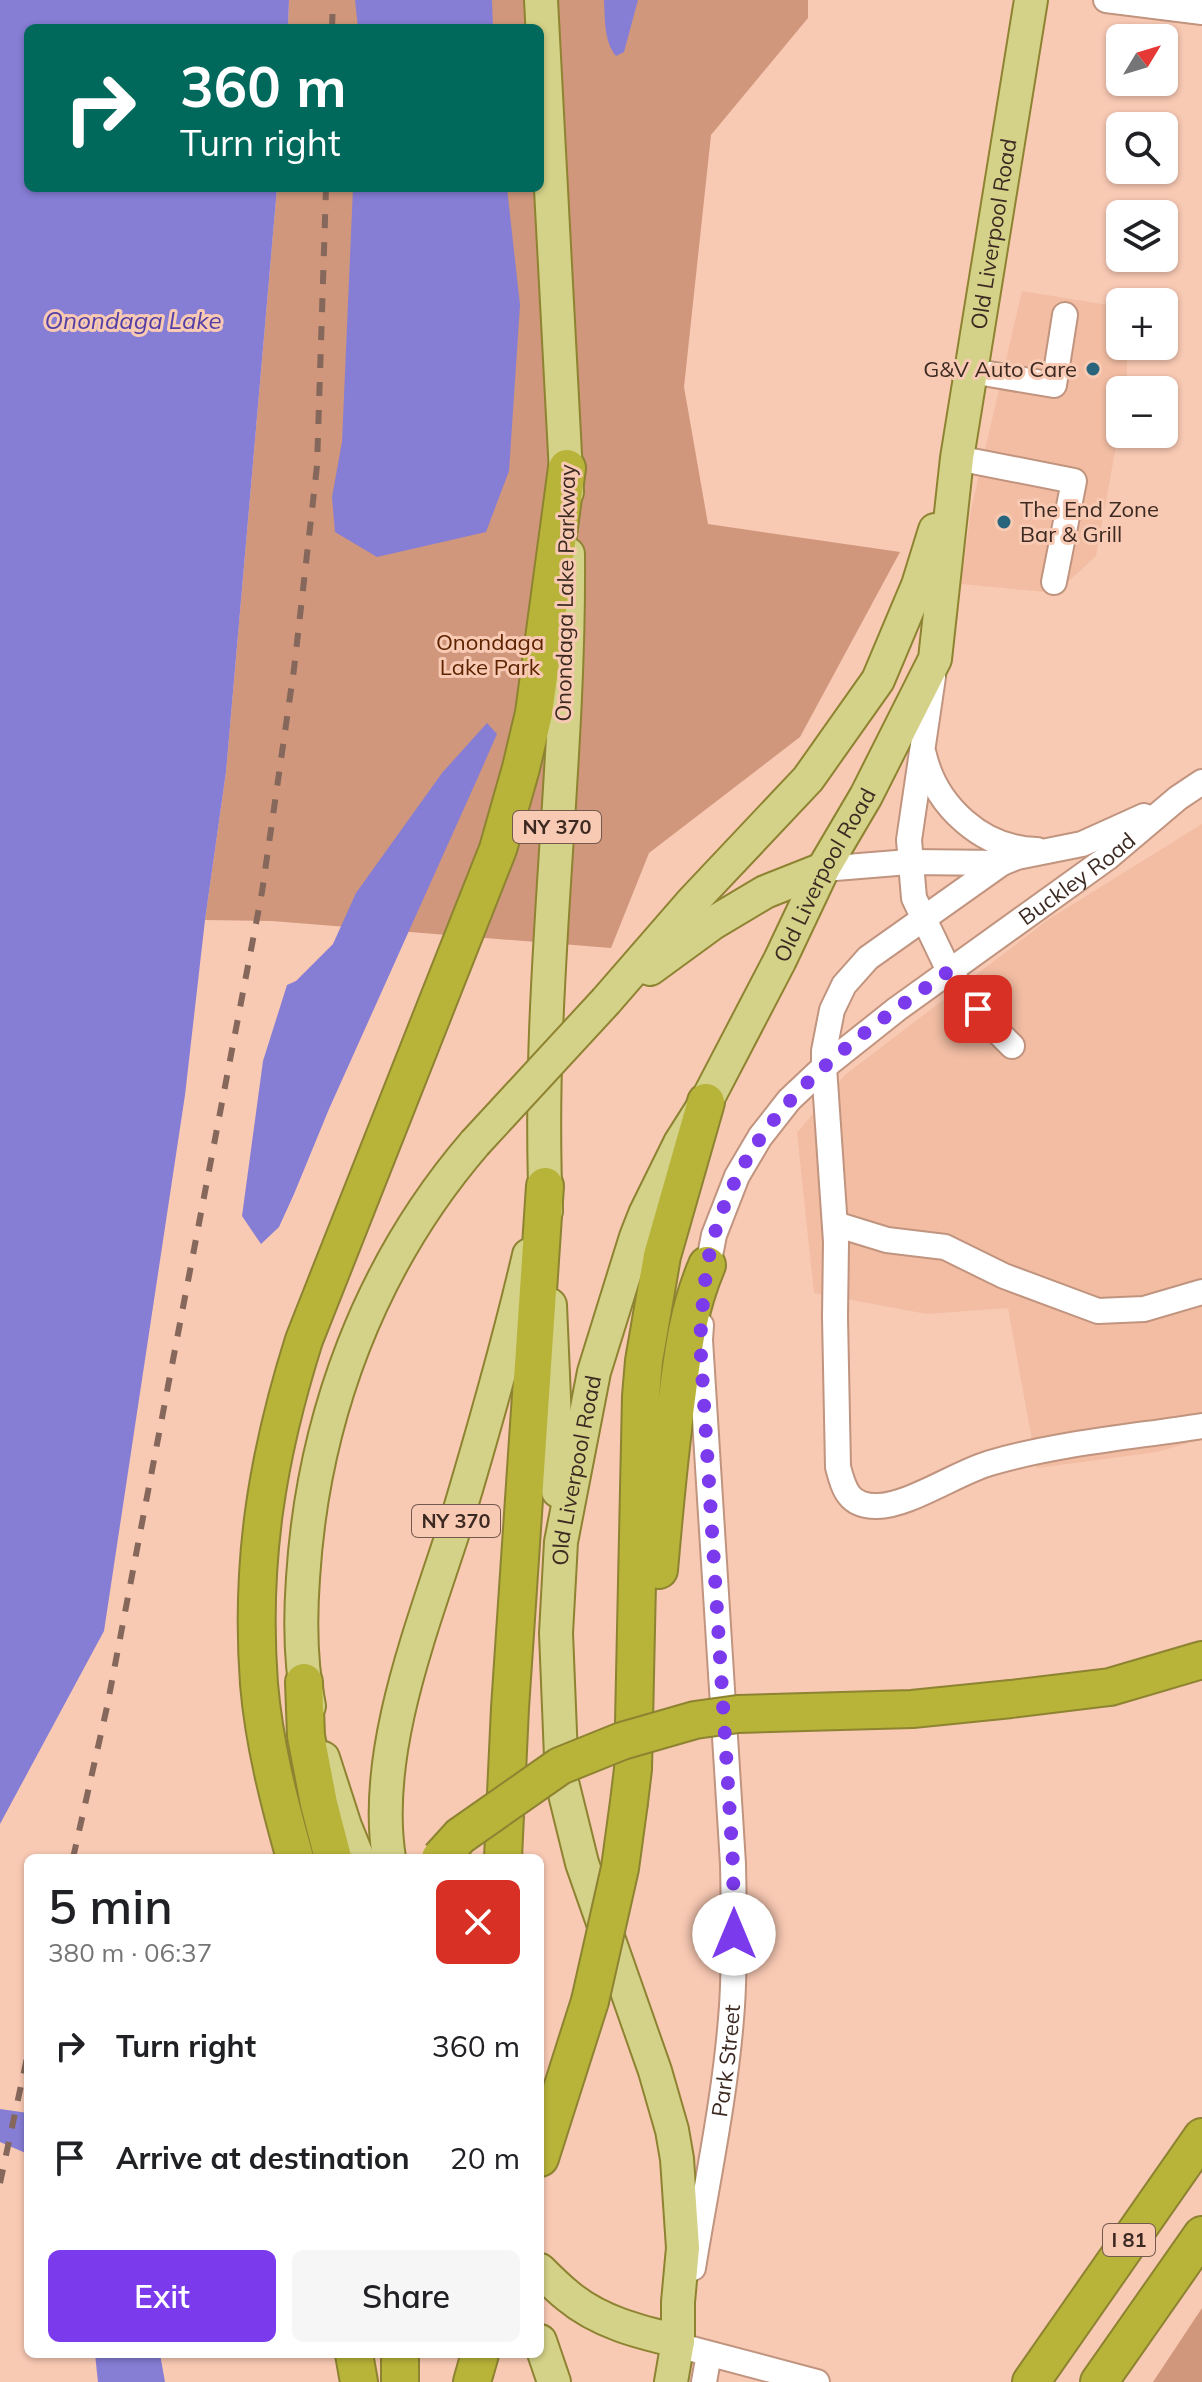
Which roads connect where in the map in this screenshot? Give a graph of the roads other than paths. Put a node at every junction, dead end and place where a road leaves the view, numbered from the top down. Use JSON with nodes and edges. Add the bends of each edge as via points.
{"nodes":[{"id":1,"x":541,"y":0,"type":"edge"},
{"id":2,"x":1031,"y":0,"type":"edge"},
{"id":3,"x":1106,"y":0,"type":"edge"},
{"id":4,"x":1202,"y":12,"type":"edge"},
{"id":5,"x":542,"y":24,"type":"edge"},
{"id":6,"x":544,"y":54,"type":"edge"},
{"id":7,"x":1065,"y":315,"type":"dead end"},
{"id":8,"x":971,"y":371,"type":"junction"},
{"id":9,"x":957,"y":458,"type":"junction"},
{"id":10,"x":567,"y":468,"type":"junction"},
{"id":11,"x":1054,"y":582,"type":"dead end"},
{"id":12,"x":935,"y":659,"type":"junction"},
{"id":13,"x":922,"y":748,"type":"junction"},
{"id":14,"x":1202,"y":782,"type":"edge"},
{"id":15,"x":1178,"y":798,"type":"junction"},
{"id":16,"x":1055,"y":850,"type":"junction"},
{"id":17,"x":909,"y":862,"type":"junction"},
{"id":18,"x":1002,"y":863,"type":"junction"},
{"id":19,"x":823,"y":869,"type":"junction"},
{"id":20,"x":703,"y":913,"type":"junction"},
{"id":21,"x":923,"y":918,"type":"junction"},
{"id":22,"x":949,"y":971,"type":"junction"},
{"id":23,"x":1012,"y":1046,"type":"dead end"},
{"id":24,"x":824,"y":1067,"type":"junction"},
{"id":25,"x":706,"y":1102,"type":"junction"},
{"id":26,"x":545,"y":1186,"type":"junction"},
{"id":27,"x":835,"y":1224,"type":"junction"},
{"id":28,"x":707,"y":1265,"type":"junction"},
{"id":29,"x":1202,"y":1292,"type":"edge"},
{"id":30,"x":1202,"y":1426,"type":"edge"},
{"id":31,"x":561,"y":1542,"type":"junction"},
{"id":32,"x":1202,"y":1660,"type":"edge"},
{"id":33,"x":304,"y":1682,"type":"junction"},
{"id":34,"x":629,"y":1802,"type":"junction"},
{"id":35,"x":294,"y":1854,"type":"edge"},
{"id":36,"x":332,"y":1854,"type":"edge"},
{"id":37,"x":356,"y":1854,"type":"edge"},
{"id":38,"x":389,"y":1854,"type":"edge"},
{"id":39,"x":444,"y":1854,"type":"edge"},
{"id":40,"x":503,"y":1854,"type":"edge"},
{"id":41,"x":1202,"y":2137,"type":"edge"},
{"id":42,"x":544,"y":2145,"type":"edge"},
{"id":43,"x":1202,"y":2235,"type":"edge"},
{"id":44,"x":544,"y":2274,"type":"edge"},
{"id":45,"x":678,"y":2343,"type":"junction"},
{"id":46,"x":544,"y":2353,"type":"edge"},
{"id":47,"x":709,"y":2354,"type":"junction"},
{"id":48,"x":355,"y":2358,"type":"edge"},
{"id":49,"x":400,"y":2358,"type":"edge"},
{"id":50,"x":422,"y":2358,"type":"edge"},
{"id":51,"x":457,"y":2358,"type":"edge"},
{"id":52,"x":479,"y":2358,"type":"edge"},
{"id":53,"x":1104,"y":2375,"type":"edge"},
{"id":54,"x":811,"y":2381,"type":"edge"},
{"id":55,"x":359,"y":2382,"type":"edge"},
{"id":56,"x":400,"y":2382,"type":"edge"},
{"id":57,"x":421,"y":2382,"type":"edge"},
{"id":58,"x":454,"y":2382,"type":"edge"},
{"id":59,"x":472,"y":2382,"type":"edge"},
{"id":60,"x":554,"y":2382,"type":"edge"},
{"id":61,"x":671,"y":2382,"type":"edge"},
{"id":62,"x":704,"y":2382,"type":"edge"},
{"id":63,"x":1031,"y":2382,"type":"edge"}],
"edges":[{"from":1,"to":5,"type":"main road","name":"Onondaga Lake Parkway","number":"NY 370"},
{"from":2,"to":8,"type":"main road","name":"Old Liverpool Road"},
{"from":3,"to":4,"type":"street"},
{"from":6,"to":10,"type":"main road","name":"Onondaga Lake Parkway","number":"NY 370"},
{"from":7,"to":8,"type":"street","via":[[1054,385]]},
{"from":8,"to":9,"type":"main road","name":"Old Liverpool Road"},
{"from":9,"to":11,"type":"street","via":[[1074,481]]},
{"from":9,"to":12,"type":"main road","name":"Old Liverpool Road"},
{"from":9,"to":20,"type":"main road","via":[[918,585],[878,680]]},
{"from":10,"to":26,"type":"main road","name":"Onondaga Lake Parkway","number":"NY 370","via":[[568,608],[546,996]]},
{"from":10,"to":35,"type":"highway","via":[[534,713],[506,822],[304,1340],[268,1474],[256,1592],[259,1686],[270,1761]]},
{"from":12,"to":13,"type":"street","name":"Old Liverpool Road"},
{"from":12,"to":19,"type":"main road","name":"Old Liverpool Road"},
{"from":13,"to":16,"type":"street","via":[[934,787],[954,814],[1011,846]]},
{"from":13,"to":17,"type":"street","name":"Old Liverpool Road"},
{"from":14,"to":15,"type":"street","name":"Buckley Road"},
{"from":15,"to":16,"type":"street","via":[[1082,844]]},
{"from":15,"to":22,"type":"street","name":"Buckley Road","via":[[1107,858]]},
{"from":16,"to":18,"type":"street"},
{"from":17,"to":18,"type":"street"},
{"from":17,"to":19,"type":"street"},
{"from":17,"to":21,"type":"street","name":"Old Liverpool Road"},
{"from":18,"to":21,"type":"street"},
{"from":19,"to":20,"type":"main road"},
{"from":19,"to":25,"type":"main road","name":"Old Liverpool Road"},
{"from":20,"to":33,"type":"main road","bridge":true,"via":[[606,1001],[475,1143],[432,1198],[370,1307],[332,1404],[306,1527]]},
{"from":21,"to":22,"type":"street","name":"Old Liverpool Road"},
{"from":21,"to":24,"type":"street","via":[[868,958],[844,985],[832,1010]]},
{"from":22,"to":23,"type":"street","name":"Old Liverpool Road"},
{"from":22,"to":24,"type":"street","name":"Park Street"},
{"from":24,"to":27,"type":"street"},
{"from":24,"to":28,"type":"street","name":"Park Street","via":[[760,1137],[737,1176]]},
{"from":25,"to":31,"type":"main road","name":"Old Liverpool Road","via":[[680,1143],[631,1251],[594,1372]]},
{"from":25,"to":34,"type":"highway","via":[[662,1256],[644,1361]]},
{"from":26,"to":31,"type":"main road","number":"NY 370"},
{"from":26,"to":38,"type":"main road","number":"NY 370","via":[[477,1452],[409,1674],[389,1762]]},
{"from":26,"to":40,"type":"highway"},
{"from":27,"to":29,"type":"street","via":[[887,1240],[945,1247],[1098,1311],[1144,1309]]},
{"from":27,"to":30,"type":"street","via":[[838,1467],[844,1490],[860,1504],[879,1506],[904,1499],[987,1463]]},
{"from":28,"to":34,"type":"highway","via":[[686,1328],[643,1739]]},
{"from":28,"to":45,"type":"street","name":"Park Street","via":[[700,1340],[733,1864],[732,1991],[719,2113]]},
{"from":31,"to":45,"type":"main road","name":"Old Liverpool Road","number":"NY 370","via":[[556,1633],[562,1782],[582,1863],[672,2130],[683,2248]]},
{"from":32,"to":39,"type":"highway","bridge":true,"via":[[1110,1687],[1011,1699],[695,1720],[560,1766],[460,1836]]},
{"from":33,"to":36,"type":"highway","via":[[306,1736]]},
{"from":33,"to":37,"type":"main road"},
{"from":34,"to":42,"type":"highway","bridge":true,"via":[[590,2001]]},
{"from":41,"to":63,"type":"highway","number":"I 81"},
{"from":43,"to":53,"type":"highway","number":"I 81"},
{"from":44,"to":45,"type":"main road","via":[[583,2308]]},
{"from":45,"to":47,"type":"street"},
{"from":45,"to":61,"type":"main road","name":"Park Street","number":"NY 370"},
{"from":46,"to":60,"type":"main road"},
{"from":47,"to":54,"type":"street"},
{"from":47,"to":62,"type":"street"},
{"from":48,"to":55,"type":"highway"},
{"from":49,"to":56,"type":"highway"},
{"from":50,"to":57,"type":"highway"},
{"from":51,"to":58,"type":"highway"},
{"from":52,"to":59,"type":"highway"}]}
